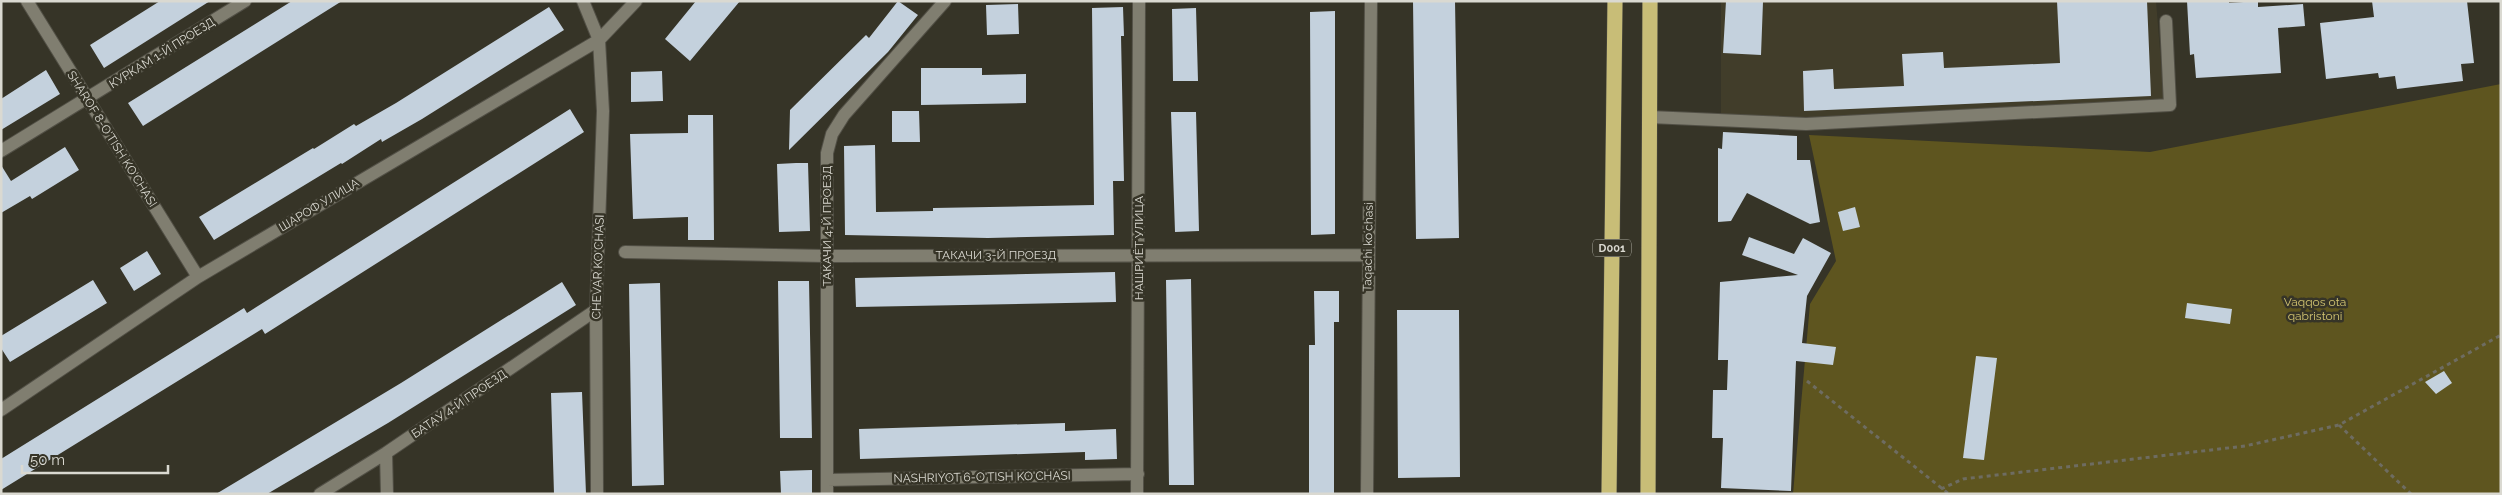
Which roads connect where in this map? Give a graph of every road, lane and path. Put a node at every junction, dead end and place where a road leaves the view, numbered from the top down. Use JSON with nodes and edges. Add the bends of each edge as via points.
{"nodes":[{"id":1,"x":27,"y":1,"type":"edge"},
{"id":2,"x":245,"y":1,"type":"edge"},
{"id":3,"x":583,"y":1,"type":"edge"},
{"id":4,"x":636,"y":1,"type":"edge"},
{"id":5,"x":1139,"y":1,"type":"edge"},
{"id":6,"x":1371,"y":1,"type":"edge"},
{"id":7,"x":1615,"y":1,"type":"edge"},
{"id":8,"x":1650,"y":1,"type":"edge"},
{"id":9,"x":940,"y":3,"type":"edge"},
{"id":10,"x":2166,"y":22,"type":"dead end"},
{"id":11,"x":598,"y":40,"type":"junction"},
{"id":12,"x":86,"y":100,"type":"junction"},
{"id":13,"x":1650,"y":117,"type":"junction"},
{"id":14,"x":1,"y":151,"type":"edge"},
{"id":15,"x":625,"y":252,"type":"dead end"},
{"id":16,"x":1139,"y":255,"type":"junction"},
{"id":17,"x":1368,"y":255,"type":"junction"},
{"id":18,"x":826,"y":256,"type":"junction"},
{"id":19,"x":198,"y":277,"type":"junction"},
{"id":20,"x":596,"y":310,"type":"junction"},
{"id":21,"x":2501,"y":335,"type":"edge"},
{"id":22,"x":1807,"y":381,"type":"dead end"},
{"id":23,"x":1,"y":410,"type":"edge"},
{"id":24,"x":2339,"y":425,"type":"junction"},
{"id":25,"x":386,"y":453,"type":"junction"},
{"id":26,"x":1138,"y":474,"type":"junction"},
{"id":27,"x":827,"y":480,"type":"junction"},
{"id":28,"x":1942,"y":489,"type":"junction"},
{"id":29,"x":320,"y":494,"type":"edge"},
{"id":30,"x":387,"y":494,"type":"edge"},
{"id":31,"x":597,"y":494,"type":"edge"},
{"id":32,"x":827,"y":494,"type":"edge"},
{"id":33,"x":1137,"y":494,"type":"edge"},
{"id":34,"x":1367,"y":494,"type":"edge"},
{"id":35,"x":1609,"y":494,"type":"edge"},
{"id":36,"x":1648,"y":494,"type":"edge"},
{"id":37,"x":1949,"y":494,"type":"edge"},
{"id":38,"x":2411,"y":494,"type":"edge"}],
"edges":[{"from":1,"to":12,"type":"street","name":"SHAROF 8-O'TISH KO'CHASI"},
{"from":2,"to":12,"type":"street","name":"КУРКАМ 1-Й ПРОЕЗД"},
{"from":3,"to":11,"type":"street","name":"CHEVAR KO'CHASI"},
{"from":4,"to":11,"type":"street","name":"ШАРОФ УЛИЦА"},
{"from":5,"to":16,"type":"street","name":"НАШРИЁТ УЛИЦА"},
{"from":6,"to":17,"type":"street","name":"Taqachi koʻchasi"},
{"from":7,"to":35,"type":"highway","number":"D001"},
{"from":8,"to":13,"type":"highway","number":"D001"},
{"from":9,"to":18,"type":"street","name":"ТАКАЧИ 4-Й ПРОЕЗД","via":[[844,115],[832,134],[826,153]]},
{"from":10,"to":13,"type":"street","via":[[2170,105],[1806,124]]},
{"from":11,"to":19,"type":"street","name":"ШАРОФ УЛИЦА"},
{"from":11,"to":20,"type":"street","name":"CHEVAR KO'CHASI","via":[[603,111]]},
{"from":12,"to":14,"type":"street","name":"КУРКАМ 1-Й ПРОЕЗД"},
{"from":12,"to":19,"type":"street","name":"SHAROF 8-O'TISH KO'CHASI"},
{"from":13,"to":36,"type":"highway","number":"D001"},
{"from":15,"to":18,"type":"street","name":"ТАКАЧИ 3-Й ПРОЕЗД"},
{"from":16,"to":17,"type":"street","name":"ТАКАЧИ 3-Й ПРОЕЗД"},
{"from":16,"to":18,"type":"street","name":"ТАКАЧИ 3-Й ПРОЕЗД"},
{"from":16,"to":26,"type":"street","name":"НАШРИЁТ УЛИЦА"},
{"from":17,"to":34,"type":"street","name":"Taqachi koʻchasi"},
{"from":18,"to":27,"type":"street","name":"ТАКАЧИ 4-Й ПРОЕЗД"},
{"from":19,"to":23,"type":"street","name":"ШАРОФ УЛИЦА"},
{"from":20,"to":25,"type":"street","name":"БАТАУ 4-Й ПРОЕЗД"},
{"from":20,"to":31,"type":"street","name":"CHEVAR KO'CHASI"},
{"from":21,"to":24,"type":"path"},
{"from":22,"to":28,"type":"path"},
{"from":24,"to":28,"type":"path","via":[[2245,446],[1963,479]]},
{"from":24,"to":38,"type":"path"},
{"from":25,"to":29,"type":"street","name":"БАТАУ 4-Й ПРОЕЗД"},
{"from":25,"to":30,"type":"street"},
{"from":26,"to":27,"type":"street","name":"NASHRIYOT 6-O'TISH KO'CHASI"},
{"from":26,"to":33,"type":"street","name":"НАШРИЁТ УЛИЦА"},
{"from":27,"to":32,"type":"street","name":"ТАКАЧИ 4-Й ПРОЕЗД"},
{"from":28,"to":37,"type":"path"}]}
